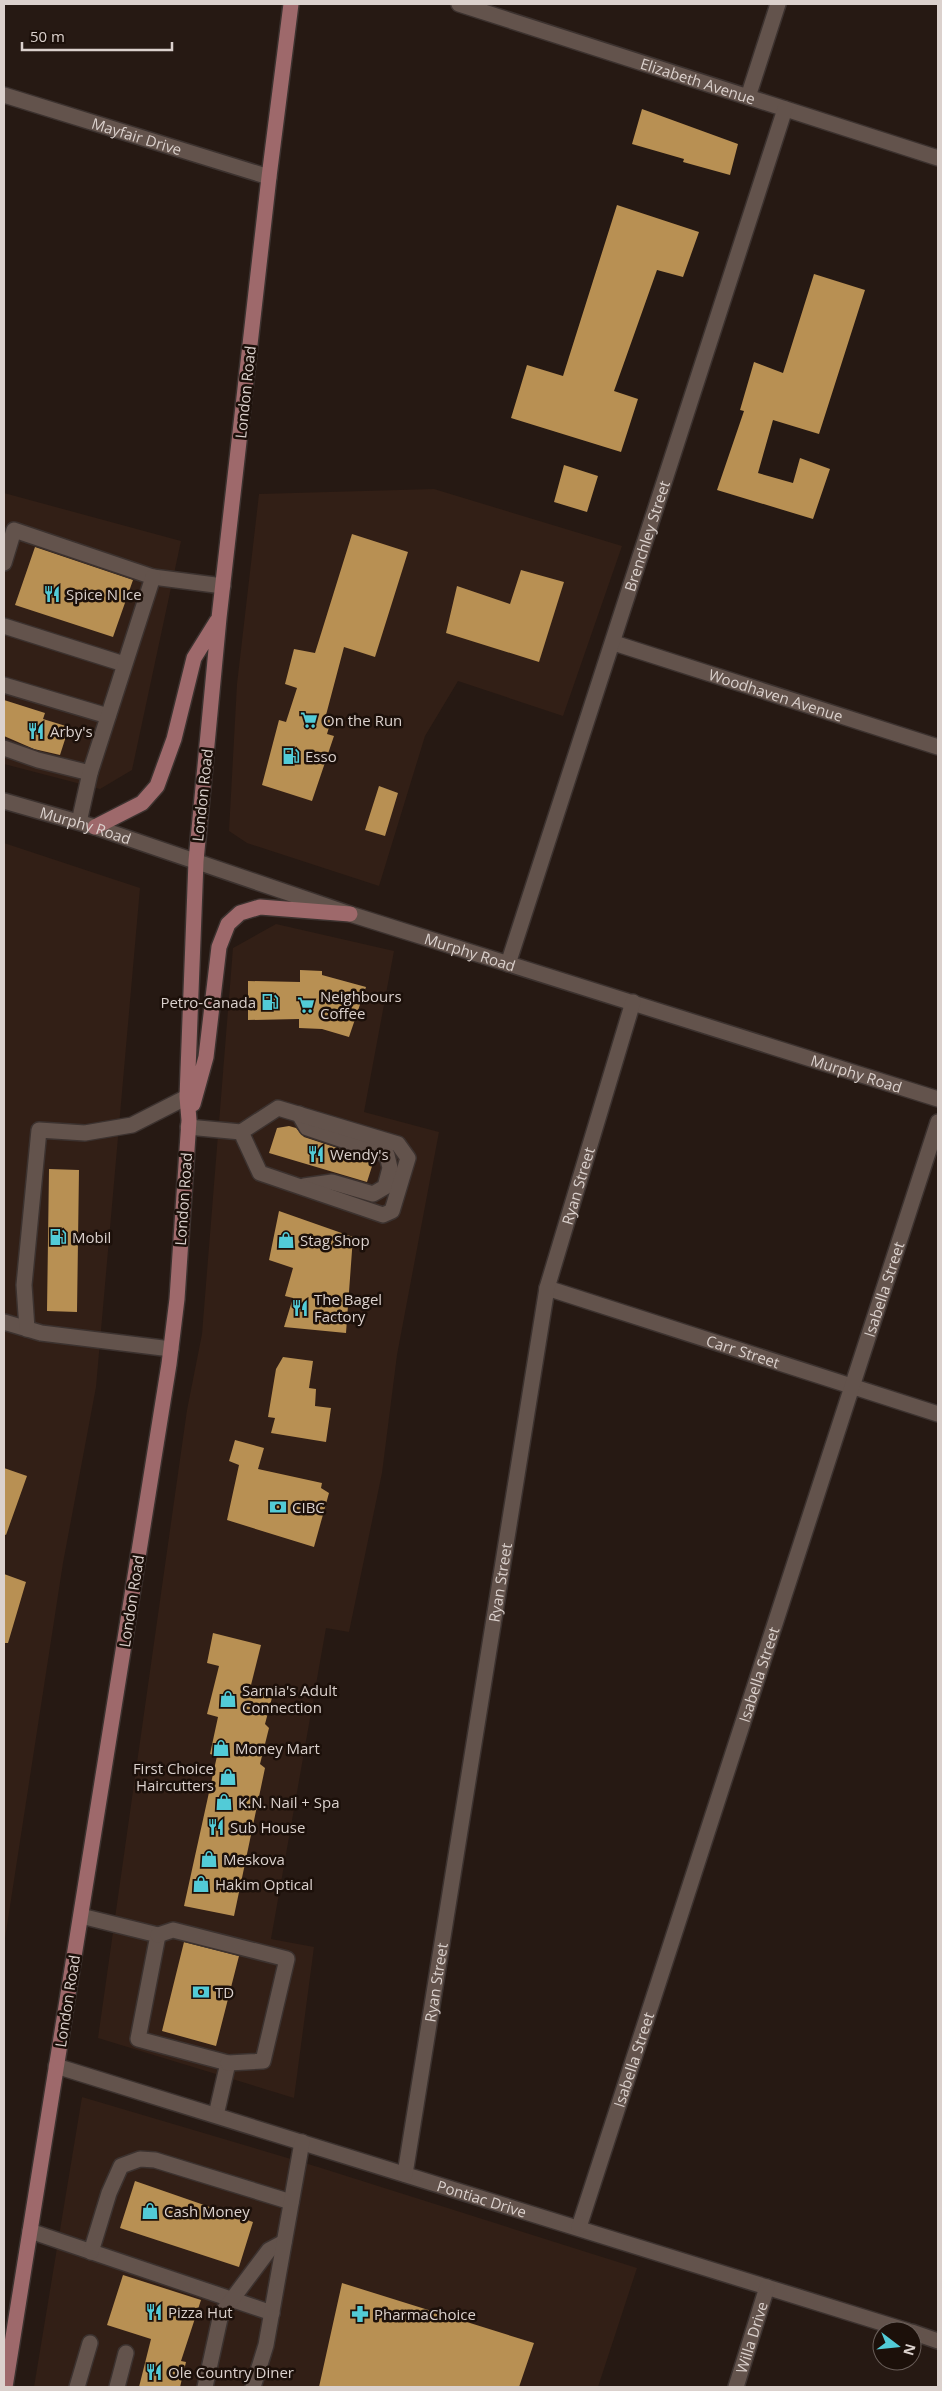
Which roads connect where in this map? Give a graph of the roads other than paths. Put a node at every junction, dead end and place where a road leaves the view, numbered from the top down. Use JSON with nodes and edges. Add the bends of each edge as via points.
{"nodes":[{"id":1,"x":291,"y":4,"type":"edge"},
{"id":2,"x":459,"y":4,"type":"edge"},
{"id":3,"x":778,"y":4,"type":"edge"},
{"id":4,"x":4,"y":95,"type":"edge"},
{"id":5,"x":748,"y":97,"type":"junction"},
{"id":6,"x":785,"y":109,"type":"junction"},
{"id":7,"x":938,"y":158,"type":"edge"},
{"id":8,"x":269,"y":177,"type":"junction"},
{"id":9,"x":4,"y":563,"type":"edge"},
{"id":10,"x":153,"y":577,"type":"junction"},
{"id":11,"x":223,"y":586,"type":"junction"},
{"id":12,"x":220,"y":618,"type":"junction"},
{"id":13,"x":4,"y":626,"type":"edge"},
{"id":14,"x":614,"y":643,"type":"junction"},
{"id":15,"x":124,"y":664,"type":"junction"},
{"id":16,"x":4,"y":685,"type":"edge"},
{"id":17,"x":108,"y":716,"type":"junction"},
{"id":18,"x":938,"y":747,"type":"edge"},
{"id":19,"x":4,"y":748,"type":"edge"},
{"id":20,"x":90,"y":773,"type":"junction"},
{"id":21,"x":4,"y":801,"type":"edge"},
{"id":22,"x":79,"y":822,"type":"junction"},
{"id":23,"x":95,"y":827,"type":"junction"},
{"id":24,"x":196,"y":861,"type":"junction"},
{"id":25,"x":350,"y":914,"type":"junction"},
{"id":26,"x":508,"y":964,"type":"junction"},
{"id":27,"x":633,"y":1002,"type":"junction"},
{"id":28,"x":187,"y":1097,"type":"junction"},
{"id":29,"x":938,"y":1099,"type":"edge"},
{"id":30,"x":299,"y":1114,"type":"junction"},
{"id":31,"x":938,"y":1122,"type":"edge"},
{"id":32,"x":188,"y":1124,"type":"junction"},
{"id":33,"x":241,"y":1132,"type":"junction"},
{"id":34,"x":300,"y":1186,"type":"junction"},
{"id":35,"x":548,"y":1288,"type":"junction"},
{"id":36,"x":4,"y":1322,"type":"edge"},
{"id":37,"x":27,"y":1329,"type":"junction"},
{"id":38,"x":171,"y":1349,"type":"junction"},
{"id":39,"x":852,"y":1386,"type":"junction"},
{"id":40,"x":938,"y":1414,"type":"edge"},
{"id":41,"x":81,"y":1916,"type":"junction"},
{"id":42,"x":158,"y":1935,"type":"junction"},
{"id":43,"x":228,"y":2063,"type":"junction"},
{"id":44,"x":56,"y":2066,"type":"junction"},
{"id":45,"x":216,"y":2115,"type":"junction"},
{"id":46,"x":302,"y":2142,"type":"junction"},
{"id":47,"x":405,"y":2174,"type":"junction"},
{"id":48,"x":291,"y":2202,"type":"junction"},
{"id":49,"x":579,"y":2227,"type":"junction"},
{"id":50,"x":30,"y":2231,"type":"junction"},
{"id":51,"x":284,"y":2242,"type":"junction"},
{"id":52,"x":91,"y":2252,"type":"junction"},
{"id":53,"x":767,"y":2287,"type":"junction"},
{"id":54,"x":231,"y":2299,"type":"junction"},
{"id":55,"x":272,"y":2313,"type":"junction"},
{"id":56,"x":876,"y":2321,"type":"edge"},
{"id":57,"x":922,"y":2335,"type":"edge"},
{"id":58,"x":938,"y":2341,"type":"edge"},
{"id":59,"x":90,"y":2343,"type":"dead end"},
{"id":60,"x":126,"y":2353,"type":"dead end"},
{"id":61,"x":5,"y":2387,"type":"edge"},
{"id":62,"x":77,"y":2387,"type":"edge"},
{"id":63,"x":117,"y":2387,"type":"edge"},
{"id":64,"x":205,"y":2387,"type":"edge"},
{"id":65,"x":254,"y":2387,"type":"edge"},
{"id":66,"x":736,"y":2387,"type":"edge"}],
"edges":[{"from":1,"to":8,"type":"main road","name":"London Road"},
{"from":2,"to":5,"type":"street","name":"Elizabeth Avenue"},
{"from":3,"to":5,"type":"street"},
{"from":4,"to":8,"type":"street","name":"Mayfair Drive"},
{"from":5,"to":6,"type":"street","name":"Elizabeth Avenue"},
{"from":6,"to":7,"type":"street","name":"Elizabeth Avenue"},
{"from":6,"to":14,"type":"street","name":"Brenchley Street"},
{"from":8,"to":11,"type":"main road","name":"London Road"},
{"from":9,"to":10,"type":"street","via":[[14,530]]},
{"from":10,"to":11,"type":"street"},
{"from":10,"to":15,"type":"street"},
{"from":11,"to":12,"type":"main road","name":"London Road"},
{"from":12,"to":23,"type":"main road","via":[[194,658],[174,739],[157,786],[142,803]]},
{"from":12,"to":24,"type":"main road","name":"London Road"},
{"from":13,"to":15,"type":"street"},
{"from":14,"to":18,"type":"street","name":"Woodhaven Avenue"},
{"from":14,"to":26,"type":"street","name":"Brenchley Street"},
{"from":15,"to":17,"type":"street"},
{"from":16,"to":17,"type":"street"},
{"from":17,"to":20,"type":"street"},
{"from":19,"to":20,"type":"street"},
{"from":20,"to":22,"type":"street"},
{"from":21,"to":22,"type":"street","name":"Murphy Road"},
{"from":22,"to":23,"type":"street","name":"Murphy Road"},
{"from":23,"to":24,"type":"street","name":"Murphy Road"},
{"from":24,"to":25,"type":"street","name":"Murphy Road"},
{"from":24,"to":28,"type":"main road","name":"London Road"},
{"from":25,"to":26,"type":"street","name":"Murphy Road"},
{"from":25,"to":32,"type":"main road","via":[[260,907],[240,913],[228,924],[219,947],[206,1057]]},
{"from":26,"to":27,"type":"street","name":"Murphy Road"},
{"from":27,"to":29,"type":"street","name":"Murphy Road"},
{"from":27,"to":35,"type":"street","name":"Ryan Street"},
{"from":28,"to":32,"type":"main road","name":"London Road"},
{"from":28,"to":37,"type":"street","via":[[132,1125],[85,1133],[39,1130],[24,1285]]},
{"from":30,"to":33,"type":"street","via":[[278,1108]]},
{"from":30,"to":34,"type":"street","via":[[307,1128],[387,1155],[390,1168],[385,1187],[373,1194],[332,1182]]},
{"from":30,"to":34,"type":"street","via":[[398,1144],[408,1158],[392,1211],[383,1215]]},
{"from":31,"to":39,"type":"street","name":"Isabella Street"},
{"from":32,"to":33,"type":"street"},
{"from":32,"to":38,"type":"main road","name":"London Road"},
{"from":33,"to":34,"type":"street","via":[[260,1173]]},
{"from":35,"to":39,"type":"street","name":"Carr Street"},
{"from":35,"to":47,"type":"street","name":"Ryan Street"},
{"from":36,"to":37,"type":"street"},
{"from":37,"to":38,"type":"street"},
{"from":38,"to":41,"type":"main road","name":"London Road"},
{"from":39,"to":40,"type":"street","name":"Carr Street"},
{"from":39,"to":49,"type":"street","name":"Isabella Street"},
{"from":41,"to":42,"type":"street"},
{"from":41,"to":44,"type":"main road","name":"London Road"},
{"from":42,"to":43,"type":"street","via":[[138,2039]]},
{"from":42,"to":43,"type":"street","via":[[173,1930],[287,1959],[263,2061]]},
{"from":43,"to":45,"type":"street"},
{"from":44,"to":45,"type":"street","name":"Pontiac Drive"},
{"from":44,"to":50,"type":"main road","name":"London Road"},
{"from":45,"to":46,"type":"street","name":"Pontiac Drive"},
{"from":46,"to":47,"type":"street","name":"Pontiac Drive"},
{"from":46,"to":48,"type":"street"},
{"from":47,"to":49,"type":"street","name":"Pontiac Drive"},
{"from":48,"to":51,"type":"street"},
{"from":48,"to":52,"type":"street","via":[[155,2160],[140,2160],[121,2166]]},
{"from":49,"to":53,"type":"street","name":"Pontiac Drive"},
{"from":50,"to":52,"type":"street"},
{"from":50,"to":61,"type":"main road","name":"London Road"},
{"from":51,"to":54,"type":"street","via":[[269,2250]]},
{"from":51,"to":55,"type":"street"},
{"from":52,"to":54,"type":"street"},
{"from":53,"to":56,"type":"street","name":"Pontiac Drive"},
{"from":53,"to":66,"type":"street","name":"Willa Drive"},
{"from":54,"to":55,"type":"street"},
{"from":54,"to":64,"type":"street","via":[[221,2314]]},
{"from":55,"to":65,"type":"street"},
{"from":57,"to":58,"type":"street"},
{"from":59,"to":62,"type":"street"},
{"from":60,"to":63,"type":"street"}]}
